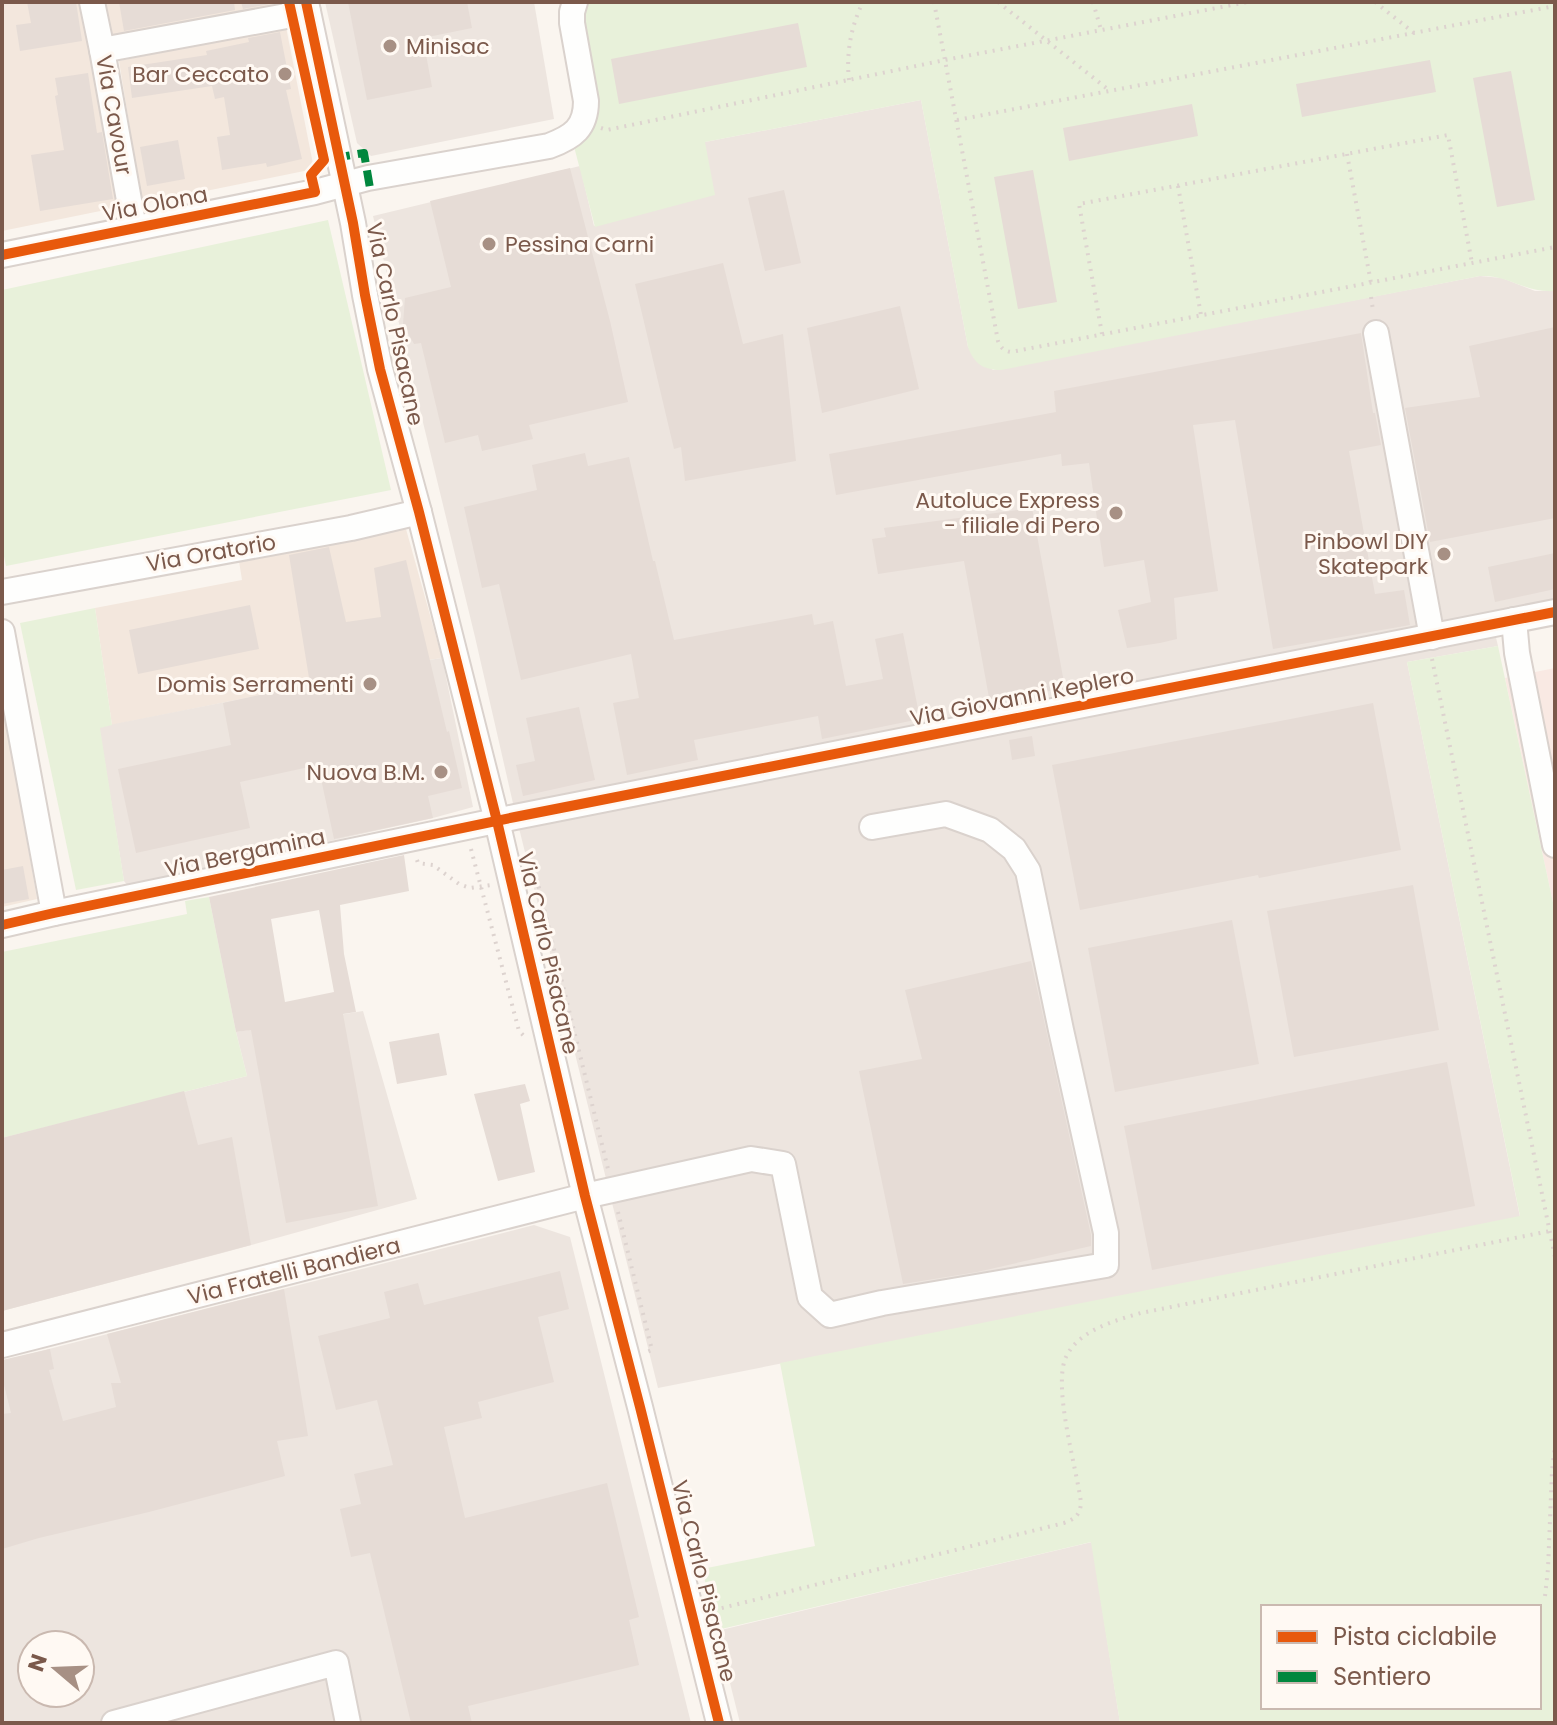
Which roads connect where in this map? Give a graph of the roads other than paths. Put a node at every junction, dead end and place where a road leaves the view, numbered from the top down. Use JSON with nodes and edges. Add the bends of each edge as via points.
{"nodes":[{"id":1,"x":92,"y":2,"type":"edge"},
{"id":2,"x":575,"y":2,"type":"edge"},
{"id":3,"x":307,"y":7,"type":"edge"},
{"id":4,"x":102,"y":50,"type":"junction"},
{"id":5,"x":345,"y":184,"type":"junction"},
{"id":6,"x":134,"y":228,"type":"junction"},
{"id":7,"x":2,"y":255,"type":"edge"},
{"id":8,"x":1376,"y":333,"type":"dead end"},
{"id":9,"x":419,"y":512,"type":"junction"},
{"id":10,"x":2,"y":592,"type":"edge"},
{"id":11,"x":1555,"y":612,"type":"edge"},
{"id":12,"x":1514,"y":620,"type":"junction"},
{"id":13,"x":2,"y":632,"type":"edge"},
{"id":14,"x":1427,"y":637,"type":"junction"},
{"id":15,"x":497,"y":821,"type":"junction"},
{"id":16,"x":872,"y":827,"type":"dead end"},
{"id":17,"x":1555,"y":845,"type":"edge"},
{"id":18,"x":54,"y":913,"type":"junction"},
{"id":19,"x":2,"y":925,"type":"edge"},
{"id":20,"x":585,"y":1196,"type":"junction"},
{"id":21,"x":2,"y":1345,"type":"edge"},
{"id":22,"x":114,"y":1723,"type":"edge"},
{"id":23,"x":348,"y":1723,"type":"edge"},
{"id":24,"x":719,"y":1723,"type":"edge"}],
"edges":[{"from":1,"to":4,"type":"street","name":"Via Cavour"},
{"from":2,"to":5,"type":"street","name":"Via Olona","via":[[572,23],[586,101],[585,120],[571,135],[549,146]]},
{"from":3,"to":4,"type":"street"},
{"from":3,"to":5,"type":"street","name":"Via Carlo Pisacane"},
{"from":4,"to":6,"type":"street","name":"Via Cavour"},
{"from":5,"to":6,"type":"street","name":"Via Olona"},
{"from":5,"to":9,"type":"street","name":"Via Carlo Pisacane","via":[[380,369]]},
{"from":6,"to":7,"type":"street","name":"Via Olona"},
{"from":8,"to":14,"type":"street"},
{"from":9,"to":10,"type":"street","name":"Via Oratorio"},
{"from":9,"to":15,"type":"street","name":"Via Carlo Pisacane"},
{"from":11,"to":12,"type":"street","name":"Via Giovanni Keplero"},
{"from":12,"to":14,"type":"street","name":"Via Giovanni Keplero"},
{"from":12,"to":17,"type":"street"},
{"from":13,"to":18,"type":"street"},
{"from":14,"to":15,"type":"street","name":"Via Giovanni Keplero"},
{"from":15,"to":18,"type":"street","name":"Via Bergamina"},
{"from":15,"to":20,"type":"street","name":"Via Carlo Pisacane"},
{"from":16,"to":20,"type":"street","name":"Via Fratelli Bandiera","via":[[946,814],[990,830],[1014,849],[1028,871],[1106,1233],[1106,1265],[830,1315],[810,1297],[783,1164],[751,1159]]},
{"from":18,"to":19,"type":"street","name":"Via Bergamina"},
{"from":20,"to":21,"type":"street","name":"Via Fratelli Bandiera"},
{"from":20,"to":24,"type":"street","name":"Via Carlo Pisacane"},
{"from":22,"to":23,"type":"street","via":[[336,1663]]}]}
